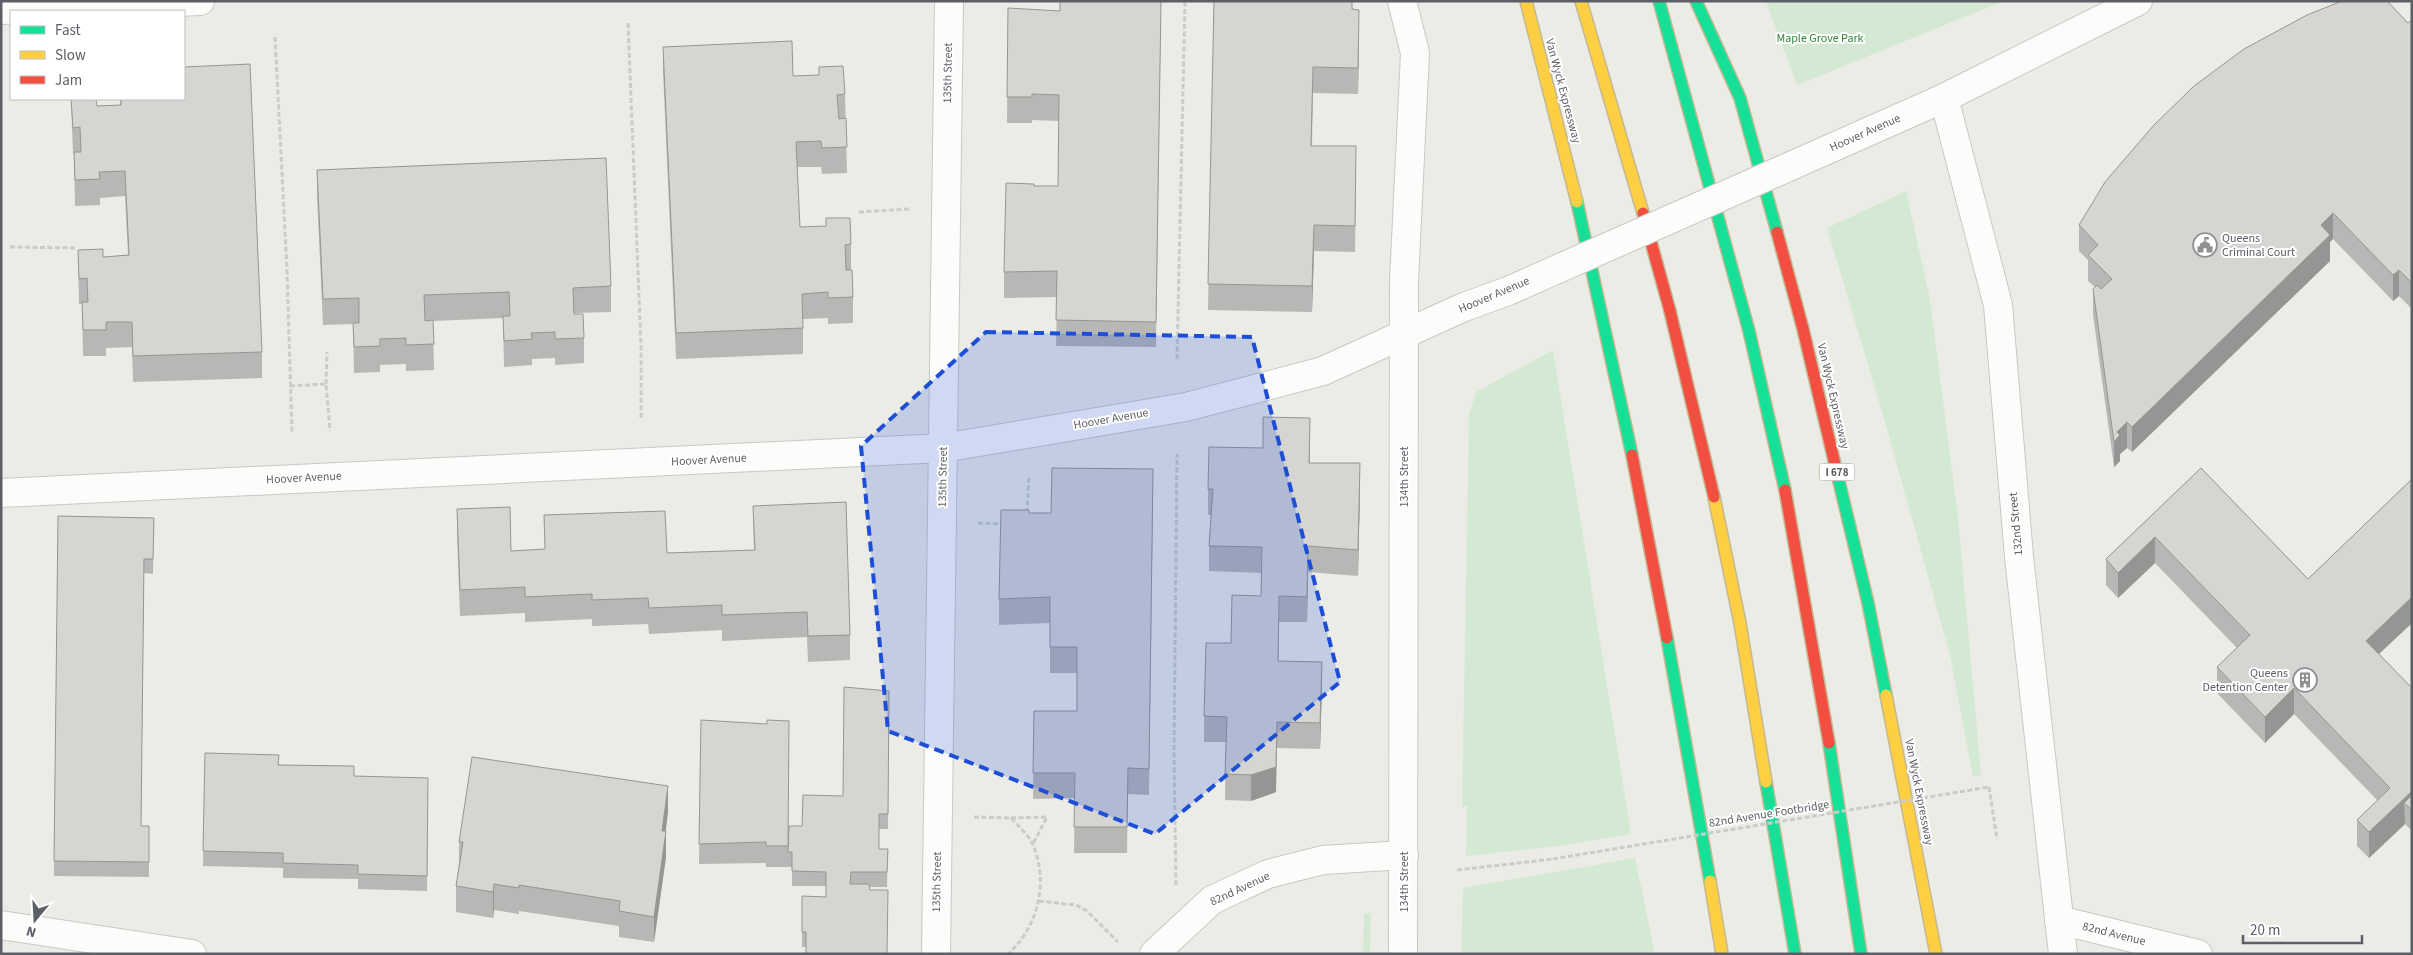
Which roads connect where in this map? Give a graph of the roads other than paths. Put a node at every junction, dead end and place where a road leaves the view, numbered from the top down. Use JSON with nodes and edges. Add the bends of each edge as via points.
{"nodes":[{"id":1,"x":200,"y":1,"type":"edge"},
{"id":2,"x":949,"y":1,"type":"edge"},
{"id":3,"x":1402,"y":1,"type":"edge"},
{"id":4,"x":1526,"y":1,"type":"edge"},
{"id":5,"x":1581,"y":1,"type":"edge"},
{"id":6,"x":1659,"y":1,"type":"edge"},
{"id":7,"x":1696,"y":1,"type":"edge"},
{"id":8,"x":2138,"y":1,"type":"edge"},
{"id":9,"x":1,"y":10,"type":"edge"},
{"id":10,"x":1944,"y":98,"type":"junction"},
{"id":11,"x":1404,"y":336,"type":"junction"},
{"id":12,"x":943,"y":448,"type":"junction"},
{"id":13,"x":1,"y":493,"type":"edge"},
{"id":14,"x":1404,"y":856,"type":"junction"},
{"id":15,"x":2059,"y":920,"type":"junction"},
{"id":16,"x":1,"y":925,"type":"edge"},
{"id":17,"x":192,"y":954,"type":"edge"},
{"id":18,"x":936,"y":954,"type":"edge"},
{"id":19,"x":1154,"y":954,"type":"edge"},
{"id":20,"x":1403,"y":954,"type":"edge"},
{"id":21,"x":1722,"y":954,"type":"edge"},
{"id":22,"x":1795,"y":954,"type":"edge"},
{"id":23,"x":1861,"y":954,"type":"edge"},
{"id":24,"x":1936,"y":954,"type":"edge"},
{"id":25,"x":2063,"y":954,"type":"edge"},
{"id":26,"x":2198,"y":954,"type":"edge"}],
"edges":[{"from":1,"to":9,"type":"street"},
{"from":2,"to":12,"type":"street","name":"135th Street"},
{"from":3,"to":11,"type":"street","name":"134th Street","via":[[1415,53]]},
{"from":4,"to":21,"type":"highway","name":"Van Wyck Expressway","via":[[1566,154],[1622,398],[1665,619]]},
{"from":5,"to":22,"type":"highway","via":[[1670,312],[1708,468],[1740,623]]},
{"from":6,"to":23,"type":"highway","via":[[1737,283],[1775,443]]},
{"from":7,"to":24,"type":"highway","name":"Van Wyck Expressway","number":"I 678","via":[[1740,98],[1803,328],[1870,613]]},
{"from":8,"to":10,"type":"street","name":"Hoover Avenue"},
{"from":10,"to":11,"type":"street","name":"Hoover Avenue","bridge":true},
{"from":10,"to":15,"type":"street","name":"132nd Street","via":[[1998,305],[2018,548]]},
{"from":11,"to":12,"type":"street","name":"Hoover Avenue","via":[[1324,371],[1186,407]]},
{"from":11,"to":14,"type":"street","name":"134th Street"},
{"from":12,"to":13,"type":"street","name":"Hoover Avenue"},
{"from":12,"to":18,"type":"street","name":"135th Street"},
{"from":14,"to":19,"type":"street","name":"82nd Avenue","via":[[1323,860],[1268,874],[1212,900]]},
{"from":14,"to":20,"type":"street","name":"134th Street"},
{"from":15,"to":25,"type":"street","name":"132nd Street"},
{"from":15,"to":26,"type":"street","name":"82nd Avenue"},
{"from":16,"to":17,"type":"street"}]}
